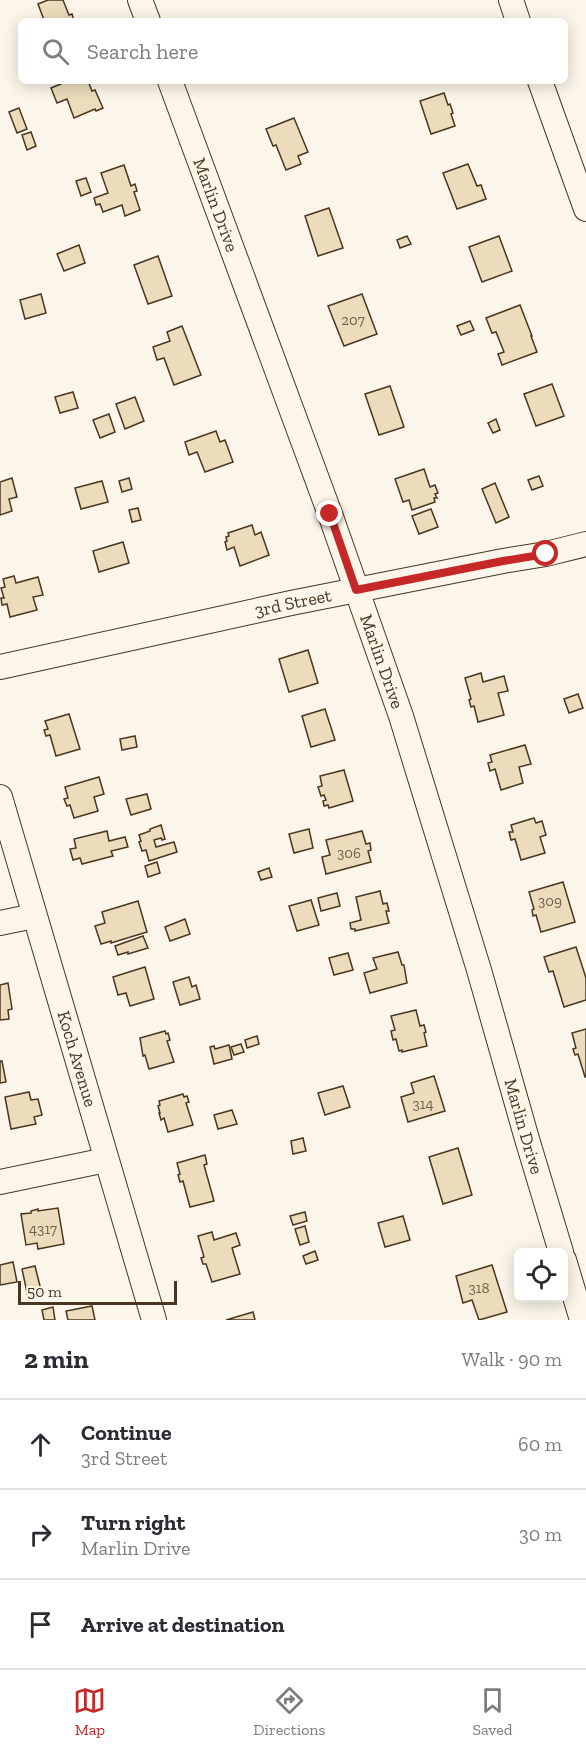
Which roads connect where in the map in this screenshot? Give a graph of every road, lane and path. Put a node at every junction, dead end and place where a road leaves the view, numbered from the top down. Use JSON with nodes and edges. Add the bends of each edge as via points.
{"nodes":[{"id":1,"x":140,"y":0,"type":"edge"},
{"id":2,"x":511,"y":0,"type":"edge"},
{"id":3,"x":147,"y":18,"type":"edge"},
{"id":4,"x":517,"y":18,"type":"edge"},
{"id":5,"x":171,"y":84,"type":"edge"},
{"id":6,"x":541,"y":84,"type":"edge"},
{"id":7,"x":586,"y":209,"type":"edge"},
{"id":8,"x":586,"y":544,"type":"edge"},
{"id":9,"x":356,"y":590,"type":"junction"},
{"id":10,"x":0,"y":667,"type":"edge"},
{"id":11,"x":0,"y":797,"type":"edge"},
{"id":12,"x":34,"y":916,"type":"junction"},
{"id":13,"x":0,"y":923,"type":"edge"},
{"id":14,"x":106,"y":1160,"type":"junction"},
{"id":15,"x":0,"y":1182,"type":"edge"},
{"id":16,"x":560,"y":1248,"type":"edge"},
{"id":17,"x":568,"y":1273,"type":"edge"},
{"id":18,"x":154,"y":1320,"type":"edge"},
{"id":19,"x":582,"y":1320,"type":"edge"}],
"edges":[{"from":1,"to":3,"type":"street"},
{"from":2,"to":4,"type":"street"},
{"from":5,"to":9,"type":"street","name":"Marlin Drive"},
{"from":6,"to":7,"type":"street"},
{"from":8,"to":9,"type":"street","name":"3rd Street"},
{"from":9,"to":10,"type":"street","name":"3rd Street"},
{"from":9,"to":16,"type":"street","name":"Marlin Drive","via":[[445,860]]},
{"from":11,"to":12,"type":"street","name":"Koch Avenue"},
{"from":12,"to":13,"type":"street"},
{"from":12,"to":14,"type":"street","name":"Koch Avenue"},
{"from":14,"to":15,"type":"street"},
{"from":14,"to":18,"type":"street","name":"Koch Avenue"},
{"from":17,"to":19,"type":"street"}]}
